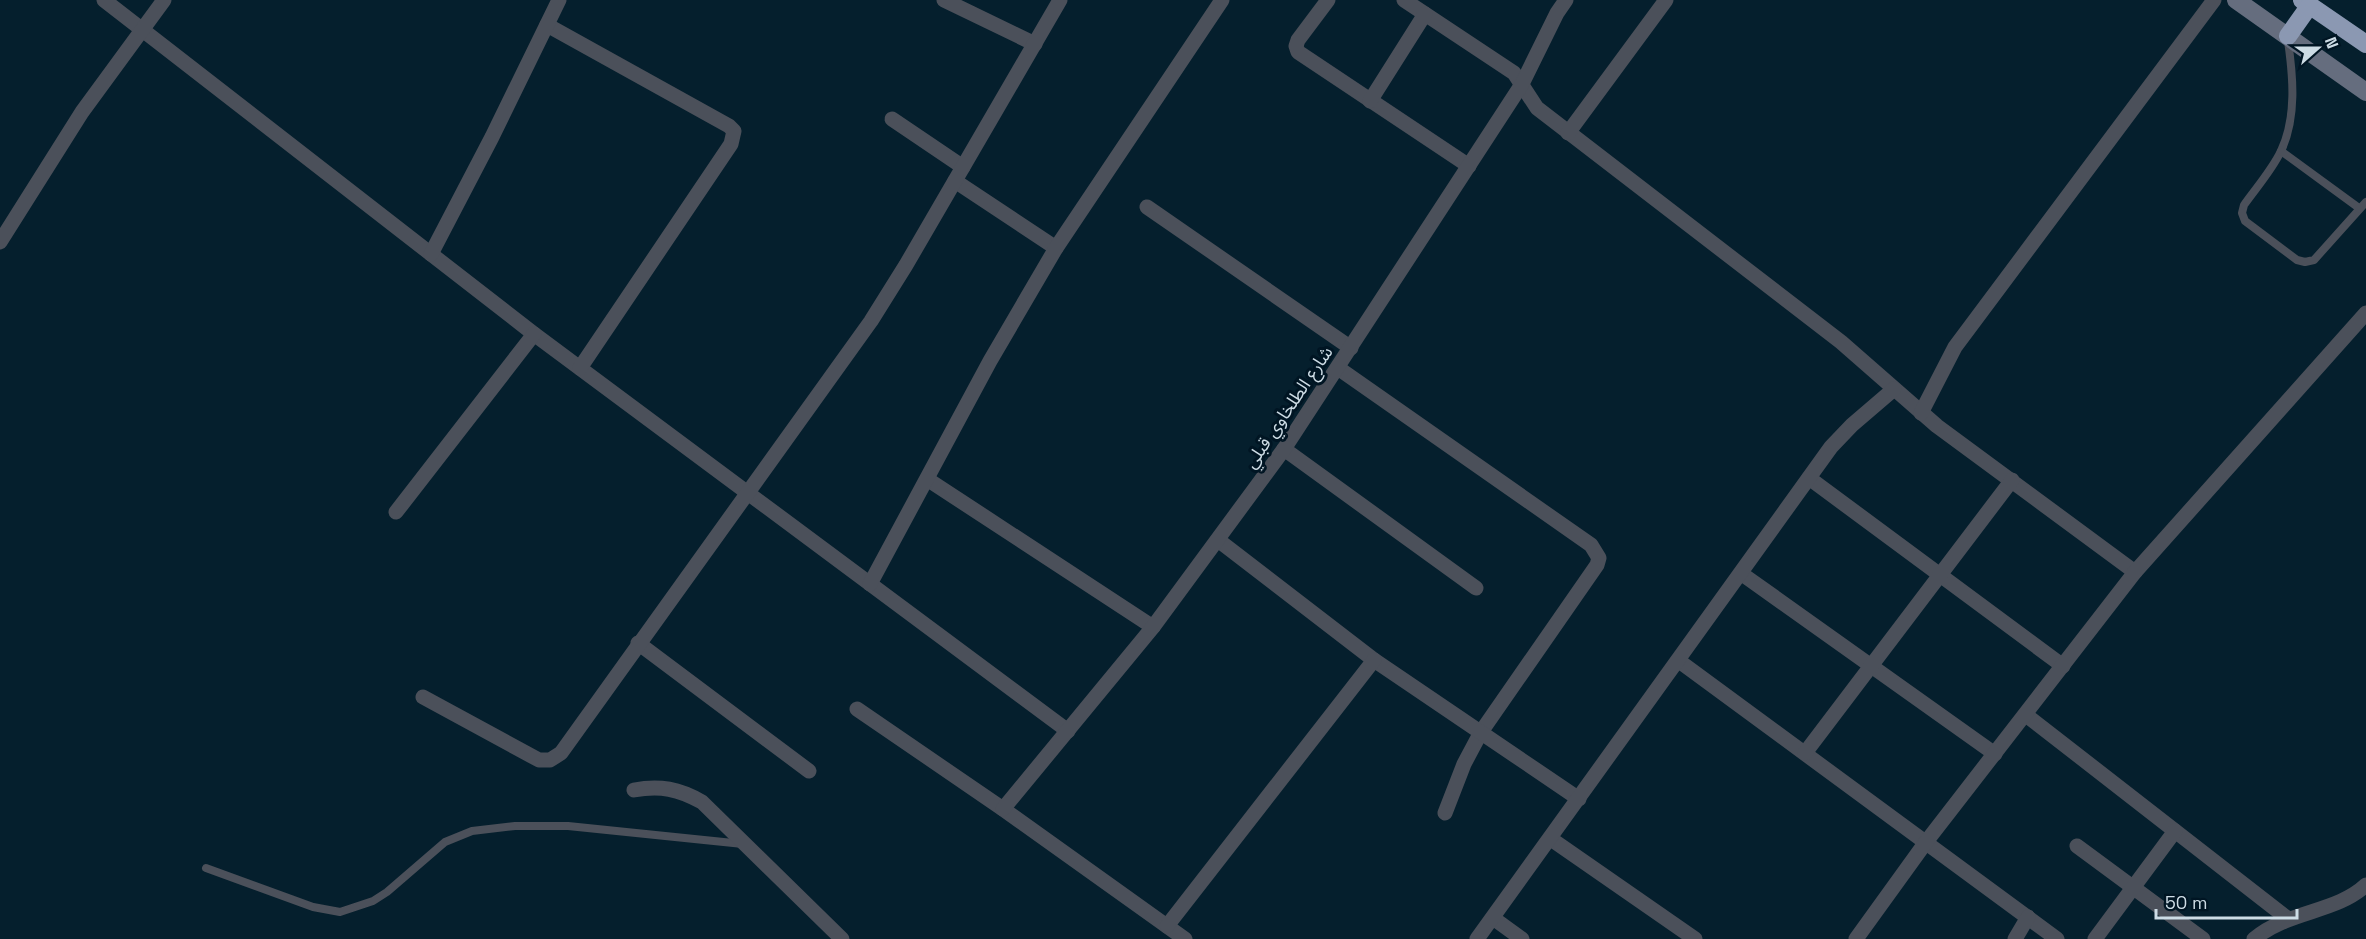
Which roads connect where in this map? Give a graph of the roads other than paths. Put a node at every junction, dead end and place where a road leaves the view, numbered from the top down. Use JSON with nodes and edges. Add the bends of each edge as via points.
{"nodes":[{"id":1,"x":104,"y":0,"type":"edge"},
{"id":2,"x":164,"y":0,"type":"edge"},
{"id":3,"x":559,"y":0,"type":"edge"},
{"id":4,"x":944,"y":0,"type":"edge"},
{"id":5,"x":1060,"y":0,"type":"edge"},
{"id":6,"x":1222,"y":0,"type":"edge"},
{"id":7,"x":1328,"y":0,"type":"edge"},
{"id":8,"x":1404,"y":0,"type":"edge"},
{"id":9,"x":1566,"y":0,"type":"edge"},
{"id":10,"x":1666,"y":0,"type":"edge"},
{"id":11,"x":2214,"y":0,"type":"edge"},
{"id":12,"x":2236,"y":0,"type":"edge"},
{"id":13,"x":2306,"y":3,"type":"edge"},
{"id":14,"x":1425,"y":14,"type":"junction"},
{"id":15,"x":547,"y":26,"type":"junction"},
{"id":16,"x":142,"y":29,"type":"junction"},
{"id":17,"x":2288,"y":36,"type":"junction"},
{"id":18,"x":1035,"y":44,"type":"junction"},
{"id":19,"x":2366,"y":44,"type":"edge"},
{"id":20,"x":1522,"y":84,"type":"junction"},
{"id":21,"x":2366,"y":92,"type":"edge"},
{"id":22,"x":1370,"y":101,"type":"junction"},
{"id":23,"x":892,"y":119,"type":"dead end"},
{"id":24,"x":1568,"y":133,"type":"junction"},
{"id":25,"x":2281,"y":151,"type":"junction"},
{"id":26,"x":1469,"y":166,"type":"junction"},
{"id":27,"x":963,"y":167,"type":"junction"},
{"id":28,"x":955,"y":181,"type":"junction"},
{"id":29,"x":2366,"y":202,"type":"edge"},
{"id":30,"x":1147,"y":207,"type":"dead end"},
{"id":31,"x":2359,"y":208,"type":"junction"},
{"id":32,"x":0,"y":242,"type":"edge"},
{"id":33,"x":1056,"y":248,"type":"junction"},
{"id":34,"x":431,"y":254,"type":"junction"},
{"id":35,"x":2366,"y":313,"type":"edge"},
{"id":36,"x":534,"y":334,"type":"junction"},
{"id":37,"x":1351,"y":348,"type":"junction"},
{"id":38,"x":580,"y":368,"type":"junction"},
{"id":39,"x":1338,"y":368,"type":"junction"},
{"id":40,"x":1894,"y":389,"type":"junction"},
{"id":41,"x":1921,"y":413,"type":"junction"},
{"id":42,"x":1284,"y":449,"type":"junction"},
{"id":43,"x":1809,"y":478,"type":"junction"},
{"id":44,"x":927,"y":479,"type":"junction"},
{"id":45,"x":2012,"y":480,"type":"junction"},
{"id":46,"x":748,"y":493,"type":"junction"},
{"id":47,"x":396,"y":512,"type":"dead end"},
{"id":48,"x":1218,"y":540,"type":"junction"},
{"id":49,"x":2135,"y":572,"type":"junction"},
{"id":50,"x":1742,"y":574,"type":"junction"},
{"id":51,"x":1940,"y":575,"type":"junction"},
{"id":52,"x":870,"y":584,"type":"junction"},
{"id":53,"x":1476,"y":588,"type":"dead end"},
{"id":54,"x":1153,"y":627,"type":"junction"},
{"id":55,"x":638,"y":643,"type":"junction"},
{"id":56,"x":1374,"y":660,"type":"junction"},
{"id":57,"x":1679,"y":661,"type":"junction"},
{"id":58,"x":1871,"y":666,"type":"junction"},
{"id":59,"x":2062,"y":666,"type":"junction"},
{"id":60,"x":423,"y":697,"type":"dead end"},
{"id":61,"x":857,"y":709,"type":"dead end"},
{"id":62,"x":2026,"y":716,"type":"junction"},
{"id":63,"x":1068,"y":731,"type":"junction"},
{"id":64,"x":1481,"y":732,"type":"junction"},
{"id":65,"x":1805,"y":753,"type":"junction"},
{"id":66,"x":1995,"y":754,"type":"junction"},
{"id":67,"x":809,"y":771,"type":"dead end"},
{"id":68,"x":634,"y":790,"type":"dead end"},
{"id":69,"x":1579,"y":799,"type":"junction"},
{"id":70,"x":1003,"y":809,"type":"junction"},
{"id":71,"x":1445,"y":813,"type":"dead end"},
{"id":72,"x":2175,"y":831,"type":"junction"},
{"id":73,"x":1551,"y":839,"type":"junction"},
{"id":74,"x":1926,"y":842,"type":"junction"},
{"id":75,"x":745,"y":844,"type":"junction"},
{"id":76,"x":2077,"y":846,"type":"dead end"},
{"id":77,"x":206,"y":868,"type":"dead end"},
{"id":78,"x":2366,"y":885,"type":"edge"},
{"id":79,"x":2133,"y":888,"type":"junction"},
{"id":80,"x":2028,"y":917,"type":"junction"},
{"id":81,"x":1493,"y":918,"type":"junction"},
{"id":82,"x":2287,"y":918,"type":"junction"},
{"id":83,"x":1167,"y":926,"type":"junction"},
{"id":84,"x":842,"y":939,"type":"edge"},
{"id":85,"x":1185,"y":939,"type":"edge"},
{"id":86,"x":1477,"y":939,"type":"edge"},
{"id":87,"x":1522,"y":939,"type":"edge"},
{"id":88,"x":1695,"y":939,"type":"edge"},
{"id":89,"x":1856,"y":939,"type":"edge"},
{"id":90,"x":2015,"y":939,"type":"edge"},
{"id":91,"x":2057,"y":939,"type":"edge"},
{"id":92,"x":2095,"y":939,"type":"edge"},
{"id":93,"x":2203,"y":939,"type":"edge"},
{"id":94,"x":2254,"y":939,"type":"edge"}],
"edges":[{"from":1,"to":16,"type":"street"},
{"from":2,"to":16,"type":"street"},
{"from":3,"to":15,"type":"street"},
{"from":4,"to":18,"type":"street"},
{"from":5,"to":18,"type":"street"},
{"from":6,"to":33,"type":"street"},
{"from":7,"to":22,"type":"street","via":[[1298,40],[1298,52]]},
{"from":8,"to":14,"type":"street"},
{"from":9,"to":20,"type":"street","name":"شارع الطلخاوي قبلي"},
{"from":10,"to":24,"type":"street"},
{"from":11,"to":41,"type":"street","via":[[1955,347]]},
{"from":12,"to":17,"type":"street"},
{"from":13,"to":17,"type":"highway"},
{"from":13,"to":19,"type":"highway"},
{"from":14,"to":20,"type":"street","via":[[1503,65]]},
{"from":14,"to":22,"type":"street"},
{"from":15,"to":34,"type":"street"},
{"from":15,"to":38,"type":"street","via":[[734,132],[732,144]]},
{"from":16,"to":32,"type":"street","via":[[82,112]]},
{"from":16,"to":34,"type":"street"},
{"from":17,"to":21,"type":"street"},
{"from":17,"to":25,"type":"lane","via":[[2293,75],[2291,114]]},
{"from":18,"to":27,"type":"street"},
{"from":20,"to":24,"type":"street","via":[[1537,108]]},
{"from":20,"to":26,"type":"street","name":"شارع الطلخاوي قبلي"},
{"from":22,"to":26,"type":"street"},
{"from":23,"to":27,"type":"street"},
{"from":24,"to":40,"type":"street","via":[[1841,342]]},
{"from":25,"to":31,"type":"lane"},
{"from":25,"to":31,"type":"lane","via":[[2242,213],[2245,220],[2296,260],[2314,260]]},
{"from":26,"to":37,"type":"street","name":"شارع الطلخاوي قبلي"},
{"from":27,"to":28,"type":"street"},
{"from":28,"to":33,"type":"street"},
{"from":28,"to":46,"type":"street","via":[[871,321]]},
{"from":29,"to":31,"type":"lane"},
{"from":30,"to":37,"type":"street"},
{"from":33,"to":44,"type":"street"},
{"from":34,"to":36,"type":"street"},
{"from":35,"to":49,"type":"street"},
{"from":36,"to":38,"type":"street"},
{"from":36,"to":47,"type":"street"},
{"from":37,"to":39,"type":"street","name":"شارع الطلخاوي قبلي"},
{"from":38,"to":46,"type":"street"},
{"from":39,"to":42,"type":"street","name":"شارع الطلخاوي قبلي"},
{"from":39,"to":64,"type":"street","via":[[1597,551],[1597,565]]},
{"from":40,"to":41,"type":"street"},
{"from":40,"to":43,"type":"street","via":[[1852,425]]},
{"from":41,"to":45,"type":"street"},
{"from":42,"to":48,"type":"street","name":"شارع الطلخاوي قبلي"},
{"from":42,"to":53,"type":"street"},
{"from":43,"to":50,"type":"street"},
{"from":43,"to":51,"type":"street"},
{"from":44,"to":52,"type":"street"},
{"from":44,"to":54,"type":"street"},
{"from":45,"to":49,"type":"street"},
{"from":45,"to":51,"type":"street"},
{"from":46,"to":52,"type":"street"},
{"from":46,"to":55,"type":"street"},
{"from":48,"to":54,"type":"street","name":"شارع الطلخاوي قبلي"},
{"from":48,"to":56,"type":"street"},
{"from":49,"to":59,"type":"street"},
{"from":50,"to":57,"type":"street"},
{"from":50,"to":58,"type":"street"},
{"from":51,"to":58,"type":"street"},
{"from":51,"to":59,"type":"street"},
{"from":52,"to":63,"type":"street"},
{"from":54,"to":63,"type":"street","name":"شارع الطلخاوي قبلي"},
{"from":55,"to":60,"type":"street","via":[[561,753],[550,760],[539,760]]},
{"from":55,"to":67,"type":"street"},
{"from":56,"to":64,"type":"street"},
{"from":56,"to":83,"type":"street"},
{"from":57,"to":65,"type":"street"},
{"from":57,"to":69,"type":"street"},
{"from":58,"to":65,"type":"street"},
{"from":58,"to":66,"type":"street"},
{"from":59,"to":62,"type":"street"},
{"from":61,"to":70,"type":"street"},
{"from":62,"to":66,"type":"street"},
{"from":62,"to":72,"type":"street"},
{"from":63,"to":70,"type":"street","name":"شارع الطلخاوي قبلي"},
{"from":64,"to":69,"type":"street"},
{"from":64,"to":71,"type":"street"},
{"from":65,"to":74,"type":"street"},
{"from":66,"to":74,"type":"street"},
{"from":68,"to":75,"type":"street","via":[[670,788],[687,793],[702,802]]},
{"from":69,"to":73,"type":"street"},
{"from":70,"to":83,"type":"street"},
{"from":72,"to":79,"type":"street"},
{"from":72,"to":82,"type":"street"},
{"from":73,"to":81,"type":"street"},
{"from":73,"to":88,"type":"street"},
{"from":74,"to":80,"type":"street"},
{"from":74,"to":89,"type":"street"},
{"from":75,"to":77,"type":"lane","via":[[568,826],[472,831],[444,842],[373,902],[340,912],[313,907]]},
{"from":75,"to":84,"type":"street"},
{"from":76,"to":79,"type":"street"},
{"from":78,"to":82,"type":"street","via":[[2351,898]]},
{"from":79,"to":92,"type":"street"},
{"from":79,"to":93,"type":"street"},
{"from":80,"to":90,"type":"street"},
{"from":80,"to":91,"type":"street"},
{"from":81,"to":86,"type":"street"},
{"from":81,"to":87,"type":"street"},
{"from":82,"to":94,"type":"street"},
{"from":83,"to":85,"type":"street"}]}
